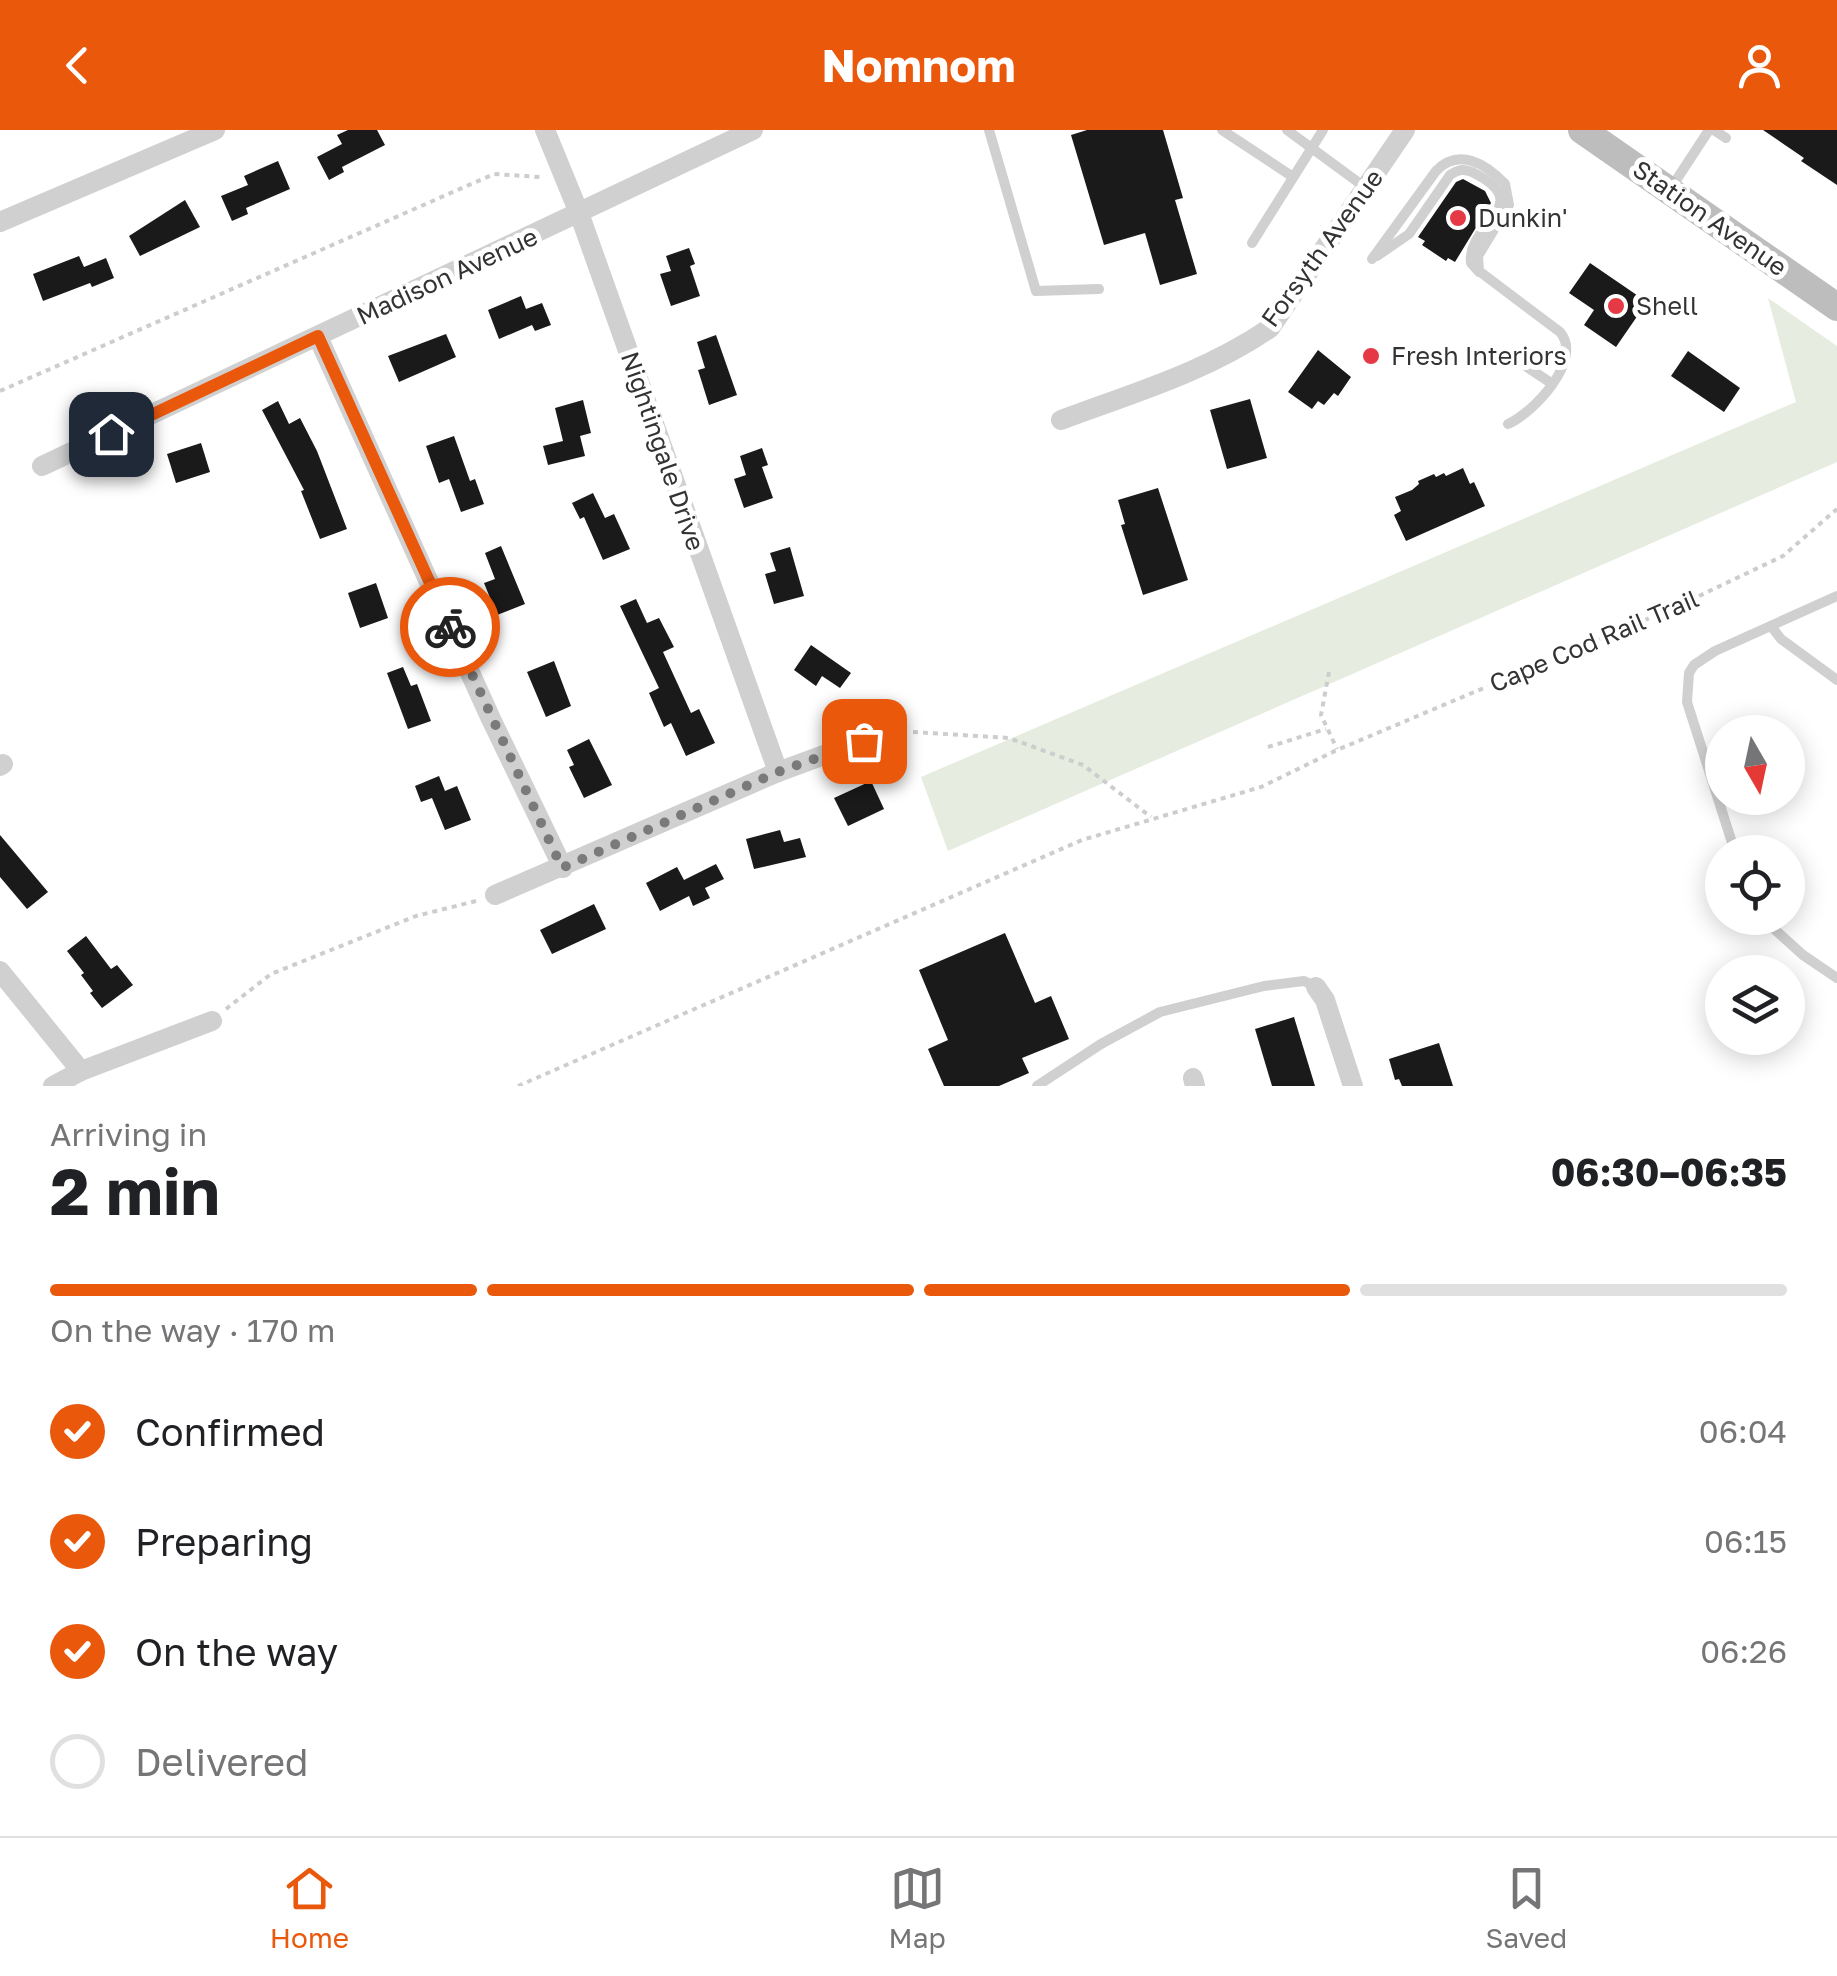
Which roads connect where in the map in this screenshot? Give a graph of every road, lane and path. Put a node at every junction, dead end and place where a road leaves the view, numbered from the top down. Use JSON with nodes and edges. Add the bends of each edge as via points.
{"nodes":[{"id":1,"x":215,"y":130,"type":"edge"},
{"id":2,"x":546,"y":130,"type":"edge"},
{"id":3,"x":753,"y":130,"type":"edge"},
{"id":4,"x":989,"y":130,"type":"edge"},
{"id":5,"x":1222,"y":130,"type":"edge"},
{"id":6,"x":1287,"y":130,"type":"edge"},
{"id":7,"x":1322,"y":130,"type":"edge"},
{"id":8,"x":1405,"y":130,"type":"edge"},
{"id":9,"x":1582,"y":130,"type":"edge"},
{"id":10,"x":1711,"y":130,"type":"edge"},
{"id":11,"x":1726,"y":138,"type":"dead end"},
{"id":12,"x":1312,"y":147,"type":"junction"},
{"id":13,"x":1294,"y":176,"type":"junction"},
{"id":14,"x":565,"y":179,"type":"junction"},
{"id":15,"x":1366,"y":188,"type":"junction"},
{"id":16,"x":1670,"y":190,"type":"junction"},
{"id":17,"x":579,"y":212,"type":"junction"},
{"id":18,"x":0,"y":222,"type":"edge"},
{"id":19,"x":1252,"y":243,"type":"dead end"},
{"id":20,"x":1372,"y":260,"type":"dead end"},
{"id":21,"x":1099,"y":289,"type":"dead end"},
{"id":22,"x":1837,"y":307,"type":"edge"},
{"id":23,"x":318,"y":336,"type":"junction"},
{"id":24,"x":1528,"y":367,"type":"dead end"},
{"id":25,"x":1550,"y":384,"type":"junction"},
{"id":26,"x":0,"y":391,"type":"edge"},
{"id":27,"x":1061,"y":420,"type":"dead end"},
{"id":28,"x":1508,"y":424,"type":"dead end"},
{"id":29,"x":42,"y":466,"type":"dead end"},
{"id":30,"x":1837,"y":509,"type":"edge"},
{"id":31,"x":1837,"y":596,"type":"edge"},
{"id":32,"x":1771,"y":626,"type":"junction"},
{"id":33,"x":1329,"y":672,"type":"dead end"},
{"id":34,"x":1837,"y":680,"type":"edge"},
{"id":35,"x":1328,"y":729,"type":"junction"},
{"id":36,"x":892,"y":730,"type":"joint"},
{"id":37,"x":1268,"y":746,"type":"dead end"},
{"id":38,"x":1338,"y":750,"type":"junction"},
{"id":39,"x":778,"y":772,"type":"junction"},
{"id":40,"x":1151,"y":817,"type":"junction"},
{"id":41,"x":1729,"y":835,"type":"edge"},
{"id":42,"x":562,"y":868,"type":"junction"},
{"id":43,"x":495,"y":895,"type":"joint"},
{"id":44,"x":1781,"y":935,"type":"edge"},
{"id":45,"x":0,"y":971,"type":"edge"},
{"id":46,"x":1837,"y":978,"type":"edge"},
{"id":47,"x":1316,"y":987,"type":"joint"},
{"id":48,"x":212,"y":1020,"type":"joint"},
{"id":49,"x":81,"y":1071,"type":"junction"},
{"id":50,"x":52,"y":1086,"type":"edge"},
{"id":51,"x":518,"y":1086,"type":"edge"},
{"id":52,"x":1037,"y":1086,"type":"edge"},
{"id":53,"x":1354,"y":1086,"type":"edge"}],
"edges":[{"from":1,"to":18,"type":"street"},
{"from":2,"to":14,"type":"street","name":"Nightingale Drive"},
{"from":3,"to":17,"type":"street","name":"Madison Avenue"},
{"from":4,"to":21,"type":"lane","via":[[1036,291]]},
{"from":5,"to":13,"type":"lane"},
{"from":6,"to":12,"type":"lane"},
{"from":7,"to":12,"type":"lane"},
{"from":8,"to":15,"type":"street","name":"Forsyth Avenue"},
{"from":9,"to":16,"type":"main road","name":"Station Avenue"},
{"from":10,"to":11,"type":"lane"},
{"from":10,"to":16,"type":"lane"},
{"from":12,"to":13,"type":"lane"},
{"from":12,"to":15,"type":"lane"},
{"from":13,"to":19,"type":"lane"},
{"from":14,"to":17,"type":"street","name":"Nightingale Drive"},
{"from":14,"to":26,"type":"path","via":[[494,174]]},
{"from":15,"to":27,"type":"street","name":"Forsyth Avenue","via":[[1270,328],[1189,373]]},
{"from":16,"to":22,"type":"main road","name":"Station Avenue"},
{"from":17,"to":23,"type":"street","name":"Madison Avenue"},
{"from":17,"to":39,"type":"street","name":"Nightingale Drive"},
{"from":20,"to":25,"type":"lane","via":[[1450,159],[1468,158],[1500,178],[1510,198],[1478,256],[1481,274],[1566,338],[1566,363]]},
{"from":23,"to":29,"type":"street","name":"Madison Avenue"},
{"from":23,"to":42,"type":"street"},
{"from":24,"to":25,"type":"lane"},
{"from":25,"to":28,"type":"lane","via":[[1528,414]]},
{"from":30,"to":38,"type":"path","name":"Cape Cod Rail Trail","via":[[1801,544],[1764,567]]},
{"from":31,"to":32,"type":"lane"},
{"from":32,"to":34,"type":"lane"},
{"from":32,"to":41,"type":"lane","via":[[1703,658],[1686,682]]},
{"from":33,"to":35,"type":"path","via":[[1322,715]]},
{"from":35,"to":37,"type":"path"},
{"from":35,"to":38,"type":"path"},
{"from":36,"to":39,"type":"street"},
{"from":36,"to":40,"type":"path","via":[[1009,738],[1083,765]]},
{"from":38,"to":40,"type":"path","name":"Cape Cod Rail Trail","via":[[1261,787]]},
{"from":39,"to":42,"type":"street"},
{"from":40,"to":51,"type":"path","name":"Cape Cod Rail Trail","via":[[1067,846]]},
{"from":42,"to":43,"type":"street"},
{"from":43,"to":48,"type":"path","via":[[416,916],[271,974]]},
{"from":44,"to":46,"type":"lane"},
{"from":45,"to":49,"type":"street"},
{"from":47,"to":52,"type":"lane","via":[[1264,986],[1160,1012]]},
{"from":47,"to":53,"type":"street"},
{"from":48,"to":49,"type":"street"},
{"from":49,"to":50,"type":"street"}]}
